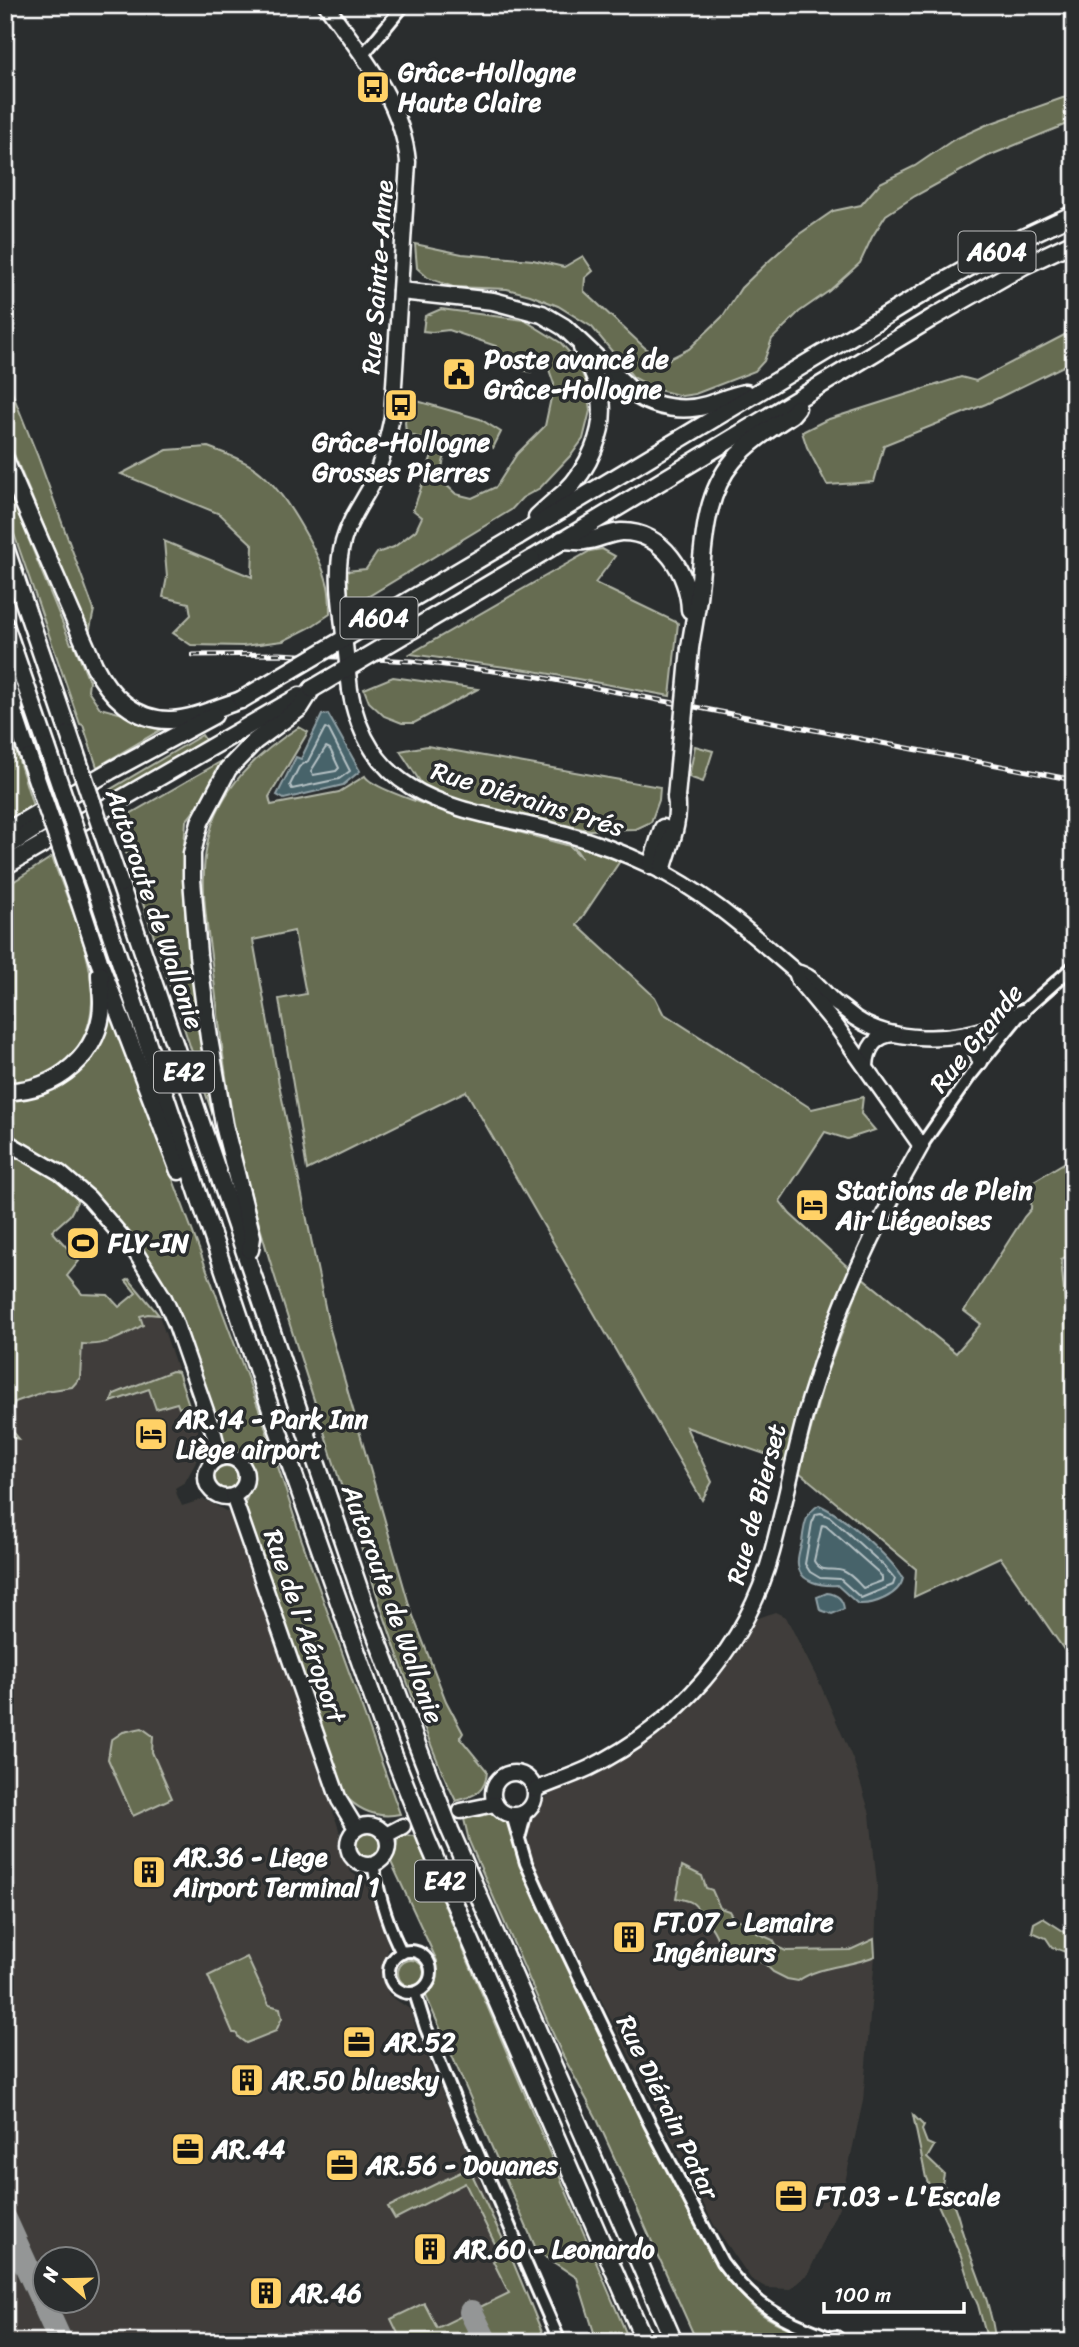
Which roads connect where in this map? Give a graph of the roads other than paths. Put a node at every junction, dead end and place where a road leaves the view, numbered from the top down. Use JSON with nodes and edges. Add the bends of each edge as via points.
{"nodes":[{"id":1,"x":327,"y":5,"type":"edge"},
{"id":2,"x":404,"y":5,"type":"edge"},
{"id":3,"x":362,"y":56,"type":"junction"},
{"id":4,"x":1074,"y":214,"type":"edge"},
{"id":5,"x":1074,"y":242,"type":"edge"},
{"id":6,"x":401,"y":291,"type":"junction"},
{"id":7,"x":580,"y":343,"type":"junction"},
{"id":8,"x":759,"y":392,"type":"junction"},
{"id":9,"x":809,"y":392,"type":"junction"},
{"id":10,"x":5,"y":460,"type":"edge"},
{"id":11,"x":521,"y":534,"type":"junction"},
{"id":12,"x":562,"y":540,"type":"junction"},
{"id":13,"x":5,"y":547,"type":"edge"},
{"id":14,"x":339,"y":564,"type":"joint"},
{"id":15,"x":5,"y":625,"type":"edge"},
{"id":16,"x":690,"y":645,"type":"junction"},
{"id":17,"x":5,"y":675,"type":"edge"},
{"id":18,"x":5,"y":696,"type":"edge"},
{"id":19,"x":16,"y":719,"type":"junction"},
{"id":20,"x":194,"y":720,"type":"junction"},
{"id":21,"x":246,"y":737,"type":"junction"},
{"id":22,"x":134,"y":760,"type":"junction"},
{"id":23,"x":88,"y":818,"type":"junction"},
{"id":24,"x":5,"y":831,"type":"edge"},
{"id":25,"x":5,"y":848,"type":"edge"},
{"id":26,"x":5,"y":866,"type":"edge"},
{"id":27,"x":656,"y":869,"type":"junction"},
{"id":28,"x":5,"y":878,"type":"edge"},
{"id":29,"x":99,"y":961,"type":"junction"},
{"id":30,"x":1074,"y":966,"type":"edge"},
{"id":31,"x":796,"y":972,"type":"junction"},
{"id":32,"x":1022,"y":1012,"type":"junction"},
{"id":33,"x":895,"y":1034,"type":"junction"},
{"id":34,"x":962,"y":1035,"type":"junction"},
{"id":35,"x":980,"y":1062,"type":"junction"},
{"id":36,"x":866,"y":1066,"type":"junction"},
{"id":37,"x":5,"y":1091,"type":"edge"},
{"id":38,"x":5,"y":1141,"type":"edge"},
{"id":39,"x":921,"y":1146,"type":"junction"},
{"id":40,"x":198,"y":1194,"type":"junction"},
{"id":41,"x":249,"y":1259,"type":"junction"},
{"id":42,"x":220,"y":1458,"type":"junction"},
{"id":43,"x":233,"y":1496,"type":"junction"},
{"id":44,"x":535,"y":1790,"type":"junction"},
{"id":45,"x":495,"y":1804,"type":"junction"},
{"id":46,"x":461,"y":1811,"type":"tunnel mouth"},
{"id":47,"x":519,"y":1814,"type":"junction"},
{"id":48,"x":403,"y":1826,"type":"tunnel mouth"},
{"id":49,"x":356,"y":1828,"type":"junction"},
{"id":50,"x":386,"y":1835,"type":"junction"},
{"id":51,"x":373,"y":1865,"type":"junction"},
{"id":52,"x":402,"y":1953,"type":"junction"},
{"id":53,"x":415,"y":1993,"type":"junction"},
{"id":54,"x":838,"y":2341,"type":"edge"},
{"id":55,"x":560,"y":2342,"type":"edge"},
{"id":56,"x":645,"y":2342,"type":"edge"},
{"id":57,"x":674,"y":2342,"type":"edge"}],
"edges":[{"from":1,"to":3,"type":"main road","name":"Rue Sainte-Anne"},
{"from":2,"to":3,"type":"street"},
{"from":3,"to":6,"type":"main road","name":"Rue Sainte-Anne","via":[[391,100],[407,151]]},
{"from":4,"to":8,"type":"highway","number":"A604","via":[[1014,242]]},
{"from":5,"to":9,"type":"highway","number":"A604","via":[[1025,265]]},
{"from":6,"to":7,"type":"highway","via":[[527,308],[564,327]]},
{"from":6,"to":14,"type":"main road","name":"Rue Sainte-Anne","via":[[386,448],[346,532]]},
{"from":7,"to":8,"type":"highway","via":[[636,395],[668,408],[693,409]]},
{"from":7,"to":11,"type":"highway","via":[[602,400],[598,437],[567,490]]},
{"from":8,"to":11,"type":"highway","number":"A604"},
{"from":9,"to":12,"type":"highway","number":"A604"},
{"from":9,"to":16,"type":"highway","via":[[792,414],[742,452],[722,479],[706,524]]},
{"from":10,"to":20,"type":"highway","via":[[105,685],[114,697],[139,713]]},
{"from":11,"to":20,"type":"highway","number":"A604","bridge":true,"via":[[241,701]]},
{"from":12,"to":16,"type":"highway","via":[[583,541],[624,532],[656,543],[678,565],[686,584]]},
{"from":12,"to":21,"type":"highway","number":"A604","bridge":true,"via":[[312,690],[300,708]]},
{"from":13,"to":41,"type":"highway","name":"Autoroute de Wallonie","number":"E42","bridge":true},
{"from":14,"to":27,"type":"main road","name":"Rue Diérains Prés","bridge":true,"via":[[355,715],[382,763],[413,789],[447,805],[567,834]]},
{"from":15,"to":40,"type":"highway","name":"Autoroute de Wallonie","number":"E42","bridge":true},
{"from":16,"to":27,"type":"highway","bridge":true,"via":[[675,802]]},
{"from":17,"to":19,"type":"highway"},
{"from":18,"to":19,"type":"highway"},
{"from":19,"to":29,"type":"highway","bridge":true},
{"from":20,"to":22,"type":"highway"},
{"from":21,"to":23,"type":"highway"},
{"from":21,"to":41,"type":"highway","via":[[201,822],[192,853],[192,879],[209,1038],[224,1125],[252,1237]]},
{"from":22,"to":24,"type":"highway"},
{"from":22,"to":25,"type":"highway"},
{"from":23,"to":26,"type":"highway"},
{"from":23,"to":28,"type":"highway"},
{"from":27,"to":31,"type":"main road","name":"Rue Diérains Prés","via":[[712,901]]},
{"from":29,"to":37,"type":"highway","via":[[102,1008],[89,1048],[62,1076],[32,1089]]},
{"from":29,"to":40,"type":"highway","via":[[183,1180]]},
{"from":30,"to":32,"type":"street","name":"Rue Grande"},
{"from":31,"to":33,"type":"main road","name":"Rue Diérains Prés","via":[[806,975],[855,1018]]},
{"from":31,"to":36,"type":"main road","name":"Rue Diérains Prés"},
{"from":32,"to":34,"type":"main road","name":"Rue Diérains Prés"},
{"from":32,"to":35,"type":"street","name":"Rue Grande"},
{"from":33,"to":34,"type":"main road","name":"Rue Diérains Prés"},
{"from":33,"to":36,"type":"main road","via":[[883,1035],[872,1044]]},
{"from":34,"to":35,"type":"main road","via":[[974,1045]]},
{"from":35,"to":39,"type":"street","name":"Rue Grande"},
{"from":36,"to":39,"type":"main road","name":"Rue Diérains Prés"},
{"from":38,"to":42,"type":"main road","via":[[60,1173],[136,1253],[175,1322]]},
{"from":39,"to":44,"type":"main road","name":"Rue de Bierset","via":[[852,1279],[828,1341],[768,1565],[731,1646],[713,1672],[661,1721],[589,1768]]},
{"from":40,"to":56,"type":"highway","name":"Autoroute de Wallonie","number":"E42","via":[[390,1746]]},
{"from":41,"to":57,"type":"highway","name":"Autoroute de Wallonie","number":"E42","via":[[366,1609],[450,1830]]},
{"from":42,"to":43,"type":"main road","via":[[232,1458],[245,1470],[246,1483]]},
{"from":42,"to":43,"type":"main road","via":[[207,1469],[207,1485],[215,1494]]},
{"from":43,"to":49,"type":"main road","name":"Rue de l'Aéroport","via":[[339,1800]]},
{"from":44,"to":45,"type":"main road","via":[[526,1776],[509,1773],[496,1782]]},
{"from":44,"to":47,"type":"main road","via":[[534,1802]]},
{"from":45,"to":46,"type":"main road"},
{"from":45,"to":47,"type":"main road","via":[[500,1810]]},
{"from":47,"to":54,"type":"street","name":"Rue Diérain Patar","via":[[526,1863],[650,2124],[722,2262],[762,2306]]},
{"from":48,"to":50,"type":"main road"},
{"from":49,"to":50,"type":"main road","via":[[372,1825]]},
{"from":49,"to":51,"type":"main road","via":[[350,1833],[347,1849],[357,1863]]},
{"from":50,"to":51,"type":"main road","via":[[385,1856]]},
{"from":51,"to":52,"type":"street","via":[[378,1893]]},
{"from":52,"to":53,"type":"street","via":[[393,1960],[390,1976],[396,1987]]},
{"from":52,"to":53,"type":"street","via":[[424,1956],[431,1969],[428,1984]]},
{"from":53,"to":55,"type":"street"}]}
